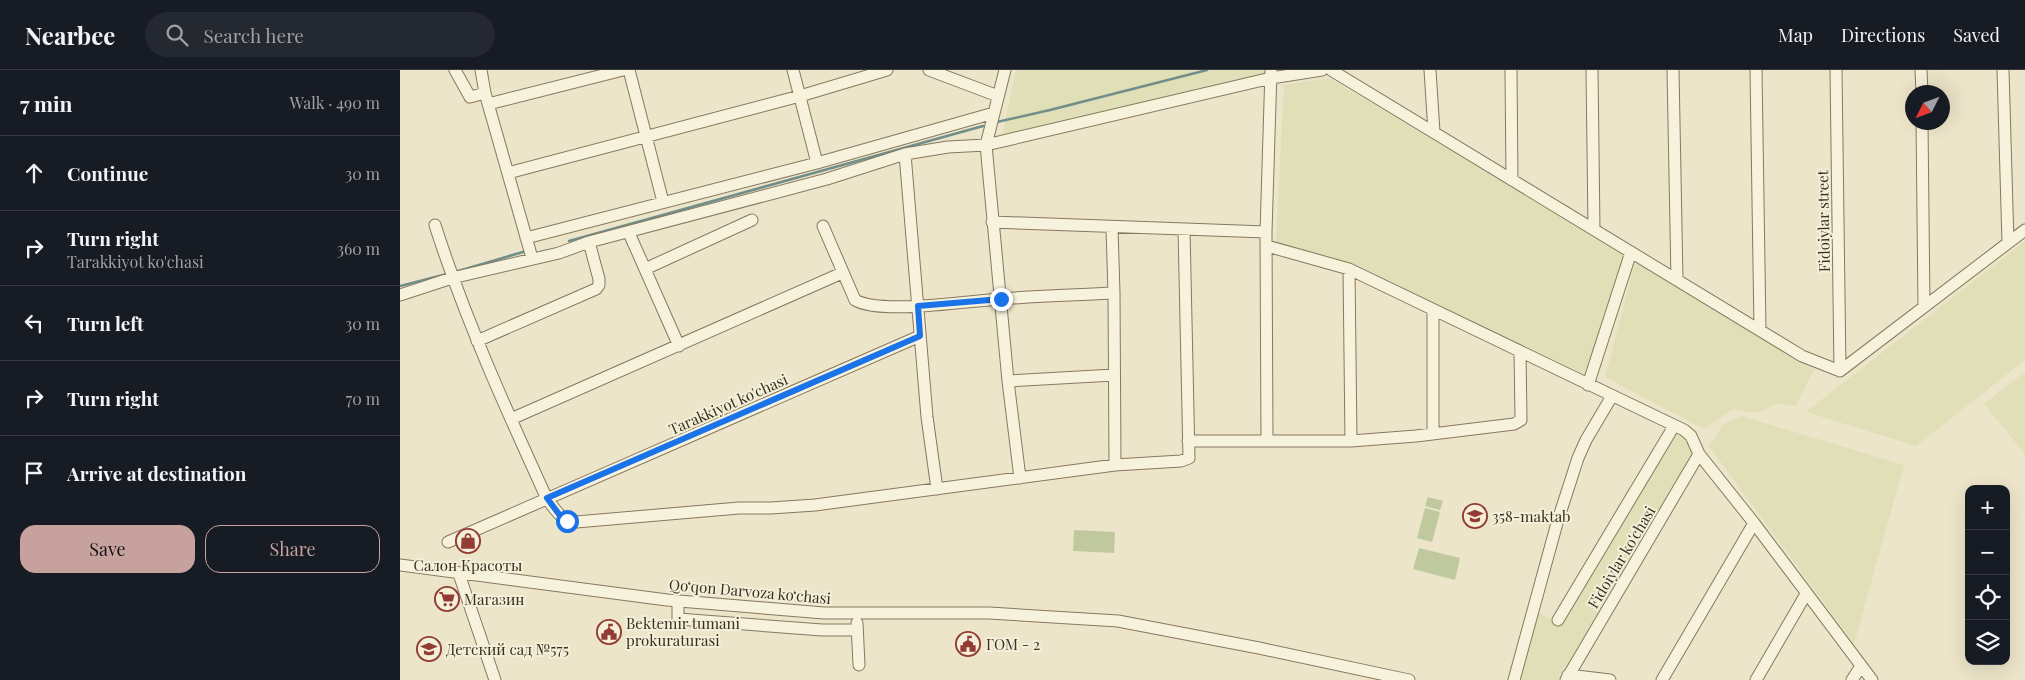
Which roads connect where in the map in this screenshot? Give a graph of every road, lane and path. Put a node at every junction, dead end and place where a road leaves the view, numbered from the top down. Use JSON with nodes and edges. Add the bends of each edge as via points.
{"nodes":[{"id":1,"x":455,"y":70,"type":"edge"},
{"id":2,"x":480,"y":70,"type":"edge"},
{"id":3,"x":623,"y":70,"type":"edge"},
{"id":4,"x":629,"y":70,"type":"edge"},
{"id":5,"x":793,"y":70,"type":"edge"},
{"id":6,"x":888,"y":70,"type":"edge"},
{"id":7,"x":929,"y":70,"type":"edge"},
{"id":8,"x":1005,"y":70,"type":"edge"},
{"id":9,"x":1322,"y":70,"type":"edge"},
{"id":10,"x":1331,"y":70,"type":"edge"},
{"id":11,"x":1430,"y":70,"type":"edge"},
{"id":12,"x":1511,"y":70,"type":"edge"},
{"id":13,"x":1592,"y":70,"type":"edge"},
{"id":14,"x":1673,"y":70,"type":"edge"},
{"id":15,"x":1756,"y":70,"type":"edge"},
{"id":16,"x":1836,"y":70,"type":"edge"},
{"id":17,"x":1922,"y":70,"type":"edge"},
{"id":18,"x":2003,"y":70,"type":"edge"},
{"id":19,"x":1271,"y":74,"type":"edge"},
{"id":20,"x":1922,"y":85,"type":"edge"},
{"id":21,"x":485,"y":93,"type":"junction"},
{"id":22,"x":800,"y":96,"type":"junction"},
{"id":23,"x":998,"y":96,"type":"junction"},
{"id":24,"x":488,"y":104,"type":"junction"},
{"id":25,"x":994,"y":113,"type":"junction"},
{"id":26,"x":1922,"y":130,"type":"edge"},
{"id":27,"x":1434,"y":132,"type":"junction"},
{"id":28,"x":646,"y":136,"type":"junction"},
{"id":29,"x":986,"y":145,"type":"junction"},
{"id":30,"x":905,"y":154,"type":"junction"},
{"id":31,"x":817,"y":163,"type":"junction"},
{"id":32,"x":508,"y":173,"type":"junction"},
{"id":33,"x":1512,"y":180,"type":"junction"},
{"id":34,"x":663,"y":202,"type":"junction"},
{"id":35,"x":752,"y":220,"type":"dead end"},
{"id":36,"x":992,"y":222,"type":"junction"},
{"id":37,"x":435,"y":225,"type":"dead end"},
{"id":38,"x":823,"y":226,"type":"dead end"},
{"id":39,"x":1112,"y":228,"type":"junction"},
{"id":40,"x":1184,"y":228,"type":"junction"},
{"id":41,"x":1594,"y":229,"type":"junction"},
{"id":42,"x":2025,"y":230,"type":"edge"},
{"id":43,"x":1266,"y":232,"type":"junction"},
{"id":44,"x":629,"y":233,"type":"junction"},
{"id":45,"x":526,"y":238,"type":"junction"},
{"id":46,"x":589,"y":242,"type":"junction"},
{"id":47,"x":2008,"y":243,"type":"junction"},
{"id":48,"x":1267,"y":246,"type":"junction"},
{"id":49,"x":1631,"y":252,"type":"junction"},
{"id":50,"x":532,"y":258,"type":"junction"},
{"id":51,"x":645,"y":269,"type":"junction"},
{"id":52,"x":1350,"y":269,"type":"junction"},
{"id":53,"x":450,"y":273,"type":"junction"},
{"id":54,"x":842,"y":273,"type":"junction"},
{"id":55,"x":1677,"y":280,"type":"junction"},
{"id":56,"x":1114,"y":293,"type":"junction"},
{"id":57,"x":400,"y":295,"type":"edge"},
{"id":58,"x":1001,"y":299,"type":"junction"},
{"id":59,"x":918,"y":306,"type":"junction"},
{"id":60,"x":1924,"y":307,"type":"junction"},
{"id":61,"x":1433,"y":310,"type":"junction"},
{"id":62,"x":1760,"y":330,"type":"junction"},
{"id":63,"x":920,"y":336,"type":"junction"},
{"id":64,"x":477,"y":341,"type":"junction"},
{"id":65,"x":679,"y":346,"type":"junction"},
{"id":66,"x":1520,"y":351,"type":"junction"},
{"id":67,"x":1840,"y":372,"type":"junction"},
{"id":68,"x":1114,"y":374,"type":"junction"},
{"id":69,"x":1008,"y":381,"type":"junction"},
{"id":70,"x":1588,"y":384,"type":"junction"},
{"id":71,"x":1612,"y":396,"type":"junction"},
{"id":72,"x":511,"y":419,"type":"junction"},
{"id":73,"x":1674,"y":426,"type":"junction"},
{"id":74,"x":1433,"y":434,"type":"junction"},
{"id":75,"x":1188,"y":441,"type":"junction"},
{"id":76,"x":1267,"y":441,"type":"junction"},
{"id":77,"x":1351,"y":442,"type":"junction"},
{"id":78,"x":1699,"y":454,"type":"junction"},
{"id":79,"x":1115,"y":465,"type":"junction"},
{"id":80,"x":1020,"y":478,"type":"junction"},
{"id":81,"x":937,"y":489,"type":"junction"},
{"id":82,"x":547,"y":498,"type":"junction"},
{"id":83,"x":1754,"y":523,"type":"junction"},
{"id":84,"x":448,"y":542,"type":"dead end"},
{"id":85,"x":400,"y":565,"type":"edge"},
{"id":86,"x":459,"y":574,"type":"junction"},
{"id":87,"x":1806,"y":594,"type":"junction"},
{"id":88,"x":678,"y":601,"type":"junction"},
{"id":89,"x":856,"y":614,"type":"junction"},
{"id":90,"x":1558,"y":620,"type":"dead end"},
{"id":91,"x":857,"y":630,"type":"junction"},
{"id":92,"x":858,"y":665,"type":"dead end"},
{"id":93,"x":1861,"y":666,"type":"junction"},
{"id":94,"x":1567,"y":677,"type":"edge"},
{"id":95,"x":1395,"y":679,"type":"edge"},
{"id":96,"x":495,"y":680,"type":"edge"},
{"id":97,"x":1409,"y":680,"type":"edge"},
{"id":98,"x":1514,"y":680,"type":"edge"},
{"id":99,"x":1610,"y":680,"type":"edge"},
{"id":100,"x":1662,"y":680,"type":"edge"},
{"id":101,"x":1756,"y":680,"type":"edge"},
{"id":102,"x":1852,"y":680,"type":"edge"},
{"id":103,"x":1872,"y":680,"type":"edge"}],
"edges":[{"from":1,"to":21,"type":"street","via":[[470,96]]},
{"from":2,"to":21,"type":"street"},
{"from":3,"to":24,"type":"street"},
{"from":4,"to":28,"type":"street"},
{"from":5,"to":22,"type":"street"},
{"from":6,"to":22,"type":"street"},
{"from":7,"to":23,"type":"street"},
{"from":8,"to":23,"type":"street"},
{"from":9,"to":19,"type":"street"},
{"from":10,"to":27,"type":"street"},
{"from":11,"to":27,"type":"street"},
{"from":12,"to":33,"type":"street"},
{"from":13,"to":41,"type":"street"},
{"from":14,"to":55,"type":"street"},
{"from":15,"to":62,"type":"street"},
{"from":16,"to":67,"type":"street","name":"Fidoiylar street"},
{"from":17,"to":20,"type":"street"},
{"from":18,"to":47,"type":"street"},
{"from":19,"to":29,"type":"street"},
{"from":19,"to":43,"type":"street"},
{"from":21,"to":24,"type":"street"},
{"from":22,"to":28,"type":"street"},
{"from":22,"to":31,"type":"street"},
{"from":23,"to":25,"type":"street"},
{"from":24,"to":32,"type":"street"},
{"from":25,"to":29,"type":"street"},
{"from":25,"to":31,"type":"street"},
{"from":26,"to":60,"type":"street"},
{"from":27,"to":33,"type":"street"},
{"from":28,"to":32,"type":"street"},
{"from":28,"to":34,"type":"street"},
{"from":29,"to":30,"type":"street"},
{"from":29,"to":36,"type":"street"},
{"from":30,"to":44,"type":"street","via":[[827,179]]},
{"from":30,"to":59,"type":"street"},
{"from":31,"to":34,"type":"street"},
{"from":32,"to":45,"type":"street"},
{"from":33,"to":41,"type":"street"},
{"from":34,"to":45,"type":"street"},
{"from":35,"to":51,"type":"street"},
{"from":36,"to":39,"type":"street"},
{"from":36,"to":58,"type":"street"},
{"from":37,"to":53,"type":"street"},
{"from":38,"to":54,"type":"street"},
{"from":39,"to":40,"type":"street"},
{"from":39,"to":56,"type":"street"},
{"from":40,"to":43,"type":"street"},
{"from":40,"to":75,"type":"street"},
{"from":41,"to":49,"type":"street"},
{"from":42,"to":47,"type":"street"},
{"from":43,"to":48,"type":"street"},
{"from":44,"to":46,"type":"street"},
{"from":44,"to":51,"type":"street"},
{"from":45,"to":50,"type":"street"},
{"from":46,"to":50,"type":"street"},
{"from":46,"to":64,"type":"street","via":[[599,279],[596,289]]},
{"from":47,"to":60,"type":"street"},
{"from":48,"to":52,"type":"street"},
{"from":48,"to":76,"type":"street"},
{"from":49,"to":55,"type":"street"},
{"from":49,"to":70,"type":"street"},
{"from":50,"to":53,"type":"street"},
{"from":51,"to":65,"type":"street"},
{"from":52,"to":61,"type":"street"},
{"from":52,"to":77,"type":"street"},
{"from":53,"to":57,"type":"street"},
{"from":53,"to":64,"type":"street"},
{"from":54,"to":59,"type":"street","via":[[855,300],[861,303]]},
{"from":54,"to":65,"type":"street"},
{"from":55,"to":62,"type":"street"},
{"from":56,"to":58,"type":"street"},
{"from":56,"to":68,"type":"street"},
{"from":58,"to":59,"type":"street"},
{"from":58,"to":69,"type":"street"},
{"from":59,"to":63,"type":"street"},
{"from":60,"to":67,"type":"street"},
{"from":61,"to":66,"type":"street"},
{"from":61,"to":74,"type":"street"},
{"from":62,"to":67,"type":"street","via":[[1802,356]]},
{"from":63,"to":81,"type":"street"},
{"from":63,"to":82,"type":"street","name":"Tarakkiyot ko'chasi"},
{"from":64,"to":72,"type":"street"},
{"from":65,"to":72,"type":"street"},
{"from":66,"to":70,"type":"street"},
{"from":66,"to":74,"type":"street","via":[[1521,420],[1514,424]]},
{"from":68,"to":69,"type":"street"},
{"from":68,"to":79,"type":"street"},
{"from":69,"to":80,"type":"street"},
{"from":70,"to":71,"type":"street"},
{"from":71,"to":73,"type":"street"},
{"from":71,"to":98,"type":"street","via":[[1578,458]]},
{"from":72,"to":82,"type":"street"},
{"from":73,"to":78,"type":"street","via":[[1691,436]]},
{"from":73,"to":90,"type":"street","name":"Fidoiylar ko'chasi"},
{"from":74,"to":77,"type":"street"},
{"from":75,"to":76,"type":"street"},
{"from":75,"to":79,"type":"street","via":[[1188,458],[1181,461]]},
{"from":76,"to":77,"type":"street"},
{"from":78,"to":83,"type":"street"},
{"from":78,"to":94,"type":"street","name":"Fidoiylar ko'chasi"},
{"from":79,"to":80,"type":"street"},
{"from":80,"to":81,"type":"street"},
{"from":81,"to":82,"type":"street","via":[[815,505],[576,522],[561,517]]},
{"from":82,"to":84,"type":"street","name":"Tarakkiyot ko'chasi"},
{"from":83,"to":87,"type":"street"},
{"from":83,"to":100,"type":"street"},
{"from":85,"to":86,"type":"street","name":"Qoʻqon Darvoza koʻchasi"},
{"from":86,"to":88,"type":"street","name":"Qoʻqon Darvoza koʻchasi"},
{"from":86,"to":96,"type":"street"},
{"from":87,"to":93,"type":"street"},
{"from":87,"to":101,"type":"street"},
{"from":88,"to":89,"type":"street","name":"Qoʻqon Darvoza koʻchasi"},
{"from":88,"to":91,"type":"street","via":[[678,619]]},
{"from":89,"to":91,"type":"street"},
{"from":89,"to":95,"type":"street","name":"Qoʻqon Darvoza koʻchasi","via":[[980,613],[1131,623]]},
{"from":91,"to":92,"type":"street"},
{"from":93,"to":102,"type":"street"},
{"from":93,"to":103,"type":"street"},
{"from":94,"to":99,"type":"street","name":"Fidoiylar ko'chasi"},
{"from":95,"to":97,"type":"street","name":"Qoʻqon Darvoza koʻchasi"}]}
